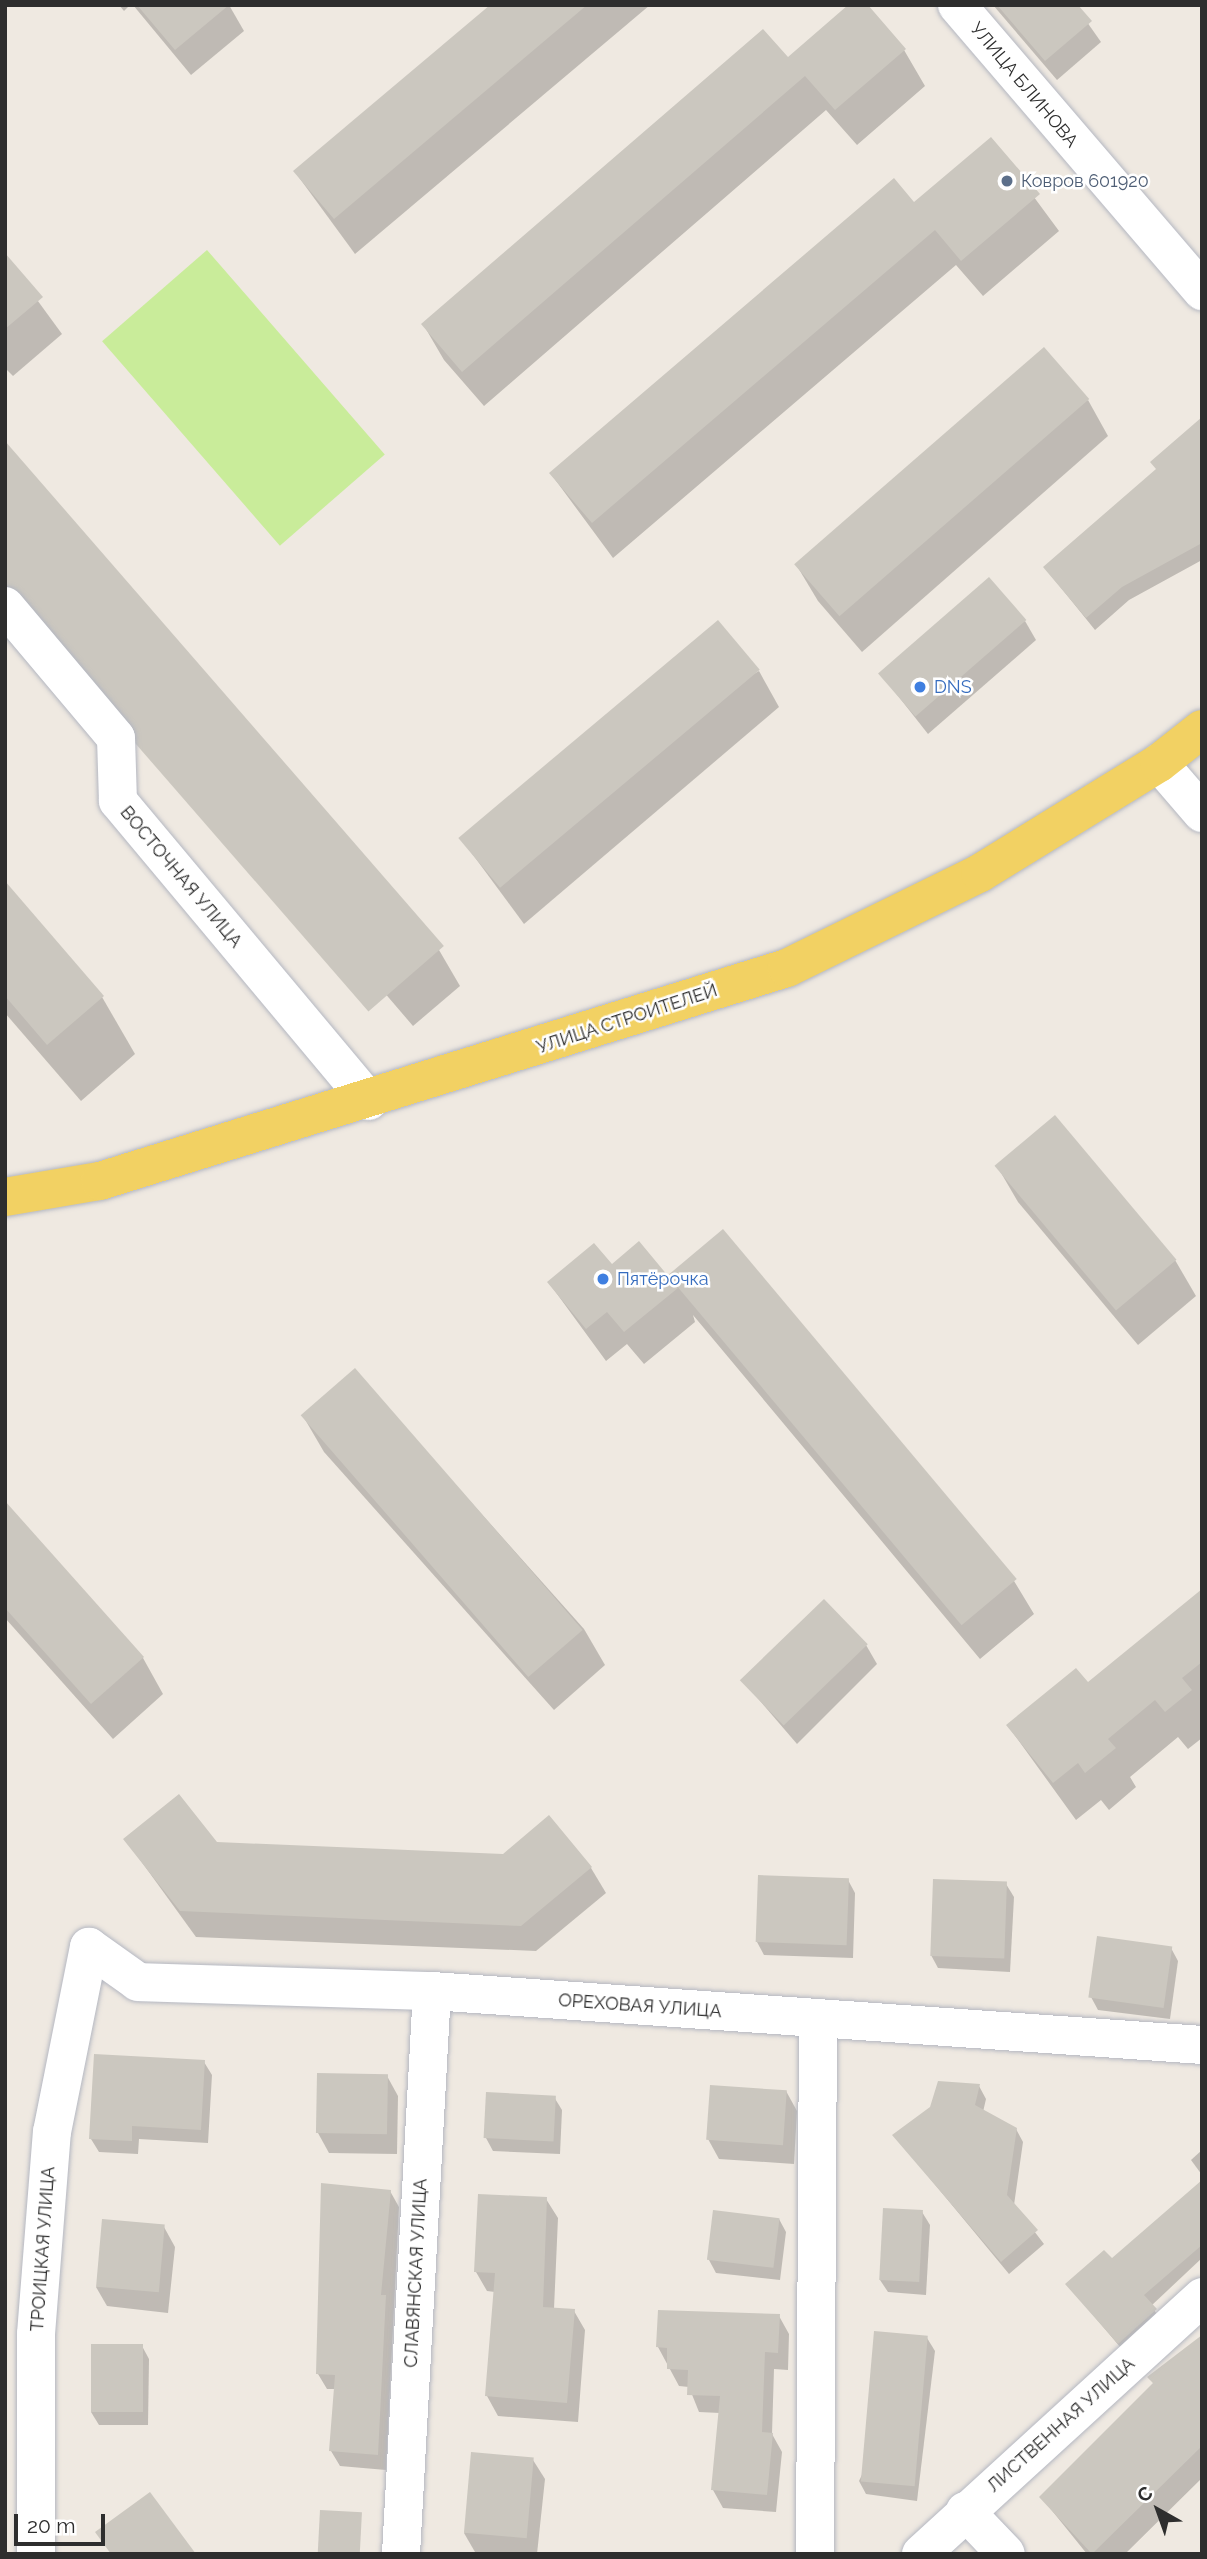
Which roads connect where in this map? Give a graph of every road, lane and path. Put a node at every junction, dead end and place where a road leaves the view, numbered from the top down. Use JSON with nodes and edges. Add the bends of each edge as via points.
{"nodes":[{"id":1,"x":957,"y":5,"type":"edge"},
{"id":2,"x":1202,"y":291,"type":"edge"},
{"id":3,"x":5,"y":606,"type":"edge"},
{"id":4,"x":1202,"y":729,"type":"edge"},
{"id":5,"x":1159,"y":763,"type":"junction"},
{"id":6,"x":1202,"y":813,"type":"edge"},
{"id":7,"x":369,"y":1101,"type":"junction"},
{"id":8,"x":5,"y":1198,"type":"edge"},
{"id":9,"x":89,"y":1947,"type":"joint"},
{"id":10,"x":432,"y":1992,"type":"junction"},
{"id":11,"x":818,"y":2018,"type":"junction"},
{"id":12,"x":1202,"y":2045,"type":"edge"},
{"id":13,"x":1202,"y":2297,"type":"edge"},
{"id":14,"x":20,"y":2344,"type":"edge"},
{"id":15,"x":965,"y":2511,"type":"junction"},
{"id":16,"x":36,"y":2554,"type":"edge"},
{"id":17,"x":401,"y":2554,"type":"edge"},
{"id":18,"x":816,"y":2554,"type":"edge"},
{"id":19,"x":921,"y":2554,"type":"edge"},
{"id":20,"x":1006,"y":2554,"type":"edge"}],
"edges":[{"from":1,"to":2,"type":"street","name":"УЛИЦА БЛИНОВА"},
{"from":3,"to":7,"type":"street","name":"ВОСТОЧНАЯ УЛИЦА","via":[[116,738],[118,801]]},
{"from":4,"to":5,"type":"main road","name":"УЛИЦА СТРОИТЕЛЕЙ"},
{"from":5,"to":6,"type":"street"},
{"from":5,"to":7,"type":"main road","name":"УЛИЦА СТРОИТЕЛЕЙ","via":[[980,873],[787,968]]},
{"from":7,"to":8,"type":"main road","name":"УЛИЦА СТРОИТЕЛЕЙ","via":[[100,1181]]},
{"from":9,"to":10,"type":"street","name":"ОРЕХОВАЯ УЛИЦА","via":[[138,1982]]},
{"from":9,"to":14,"type":"street","name":"ТРОИЦКАЯ УЛИЦА","via":[[52,2132]]},
{"from":10,"to":11,"type":"street","name":"ОРЕХОВАЯ УЛИЦА"},
{"from":10,"to":17,"type":"street","name":"СЛАВЯНСКАЯ УЛИЦА"},
{"from":11,"to":12,"type":"street","name":"ОРЕХОВАЯ УЛИЦА"},
{"from":11,"to":18,"type":"street"},
{"from":13,"to":15,"type":"street","name":"ЛИСТВЕННАЯ УЛИЦА"},
{"from":14,"to":16,"type":"street","name":"ТРОИЦКАЯ УЛИЦА"},
{"from":15,"to":19,"type":"street","name":"ЛИСТВЕННАЯ УЛИЦА"},
{"from":15,"to":20,"type":"street"}]}
